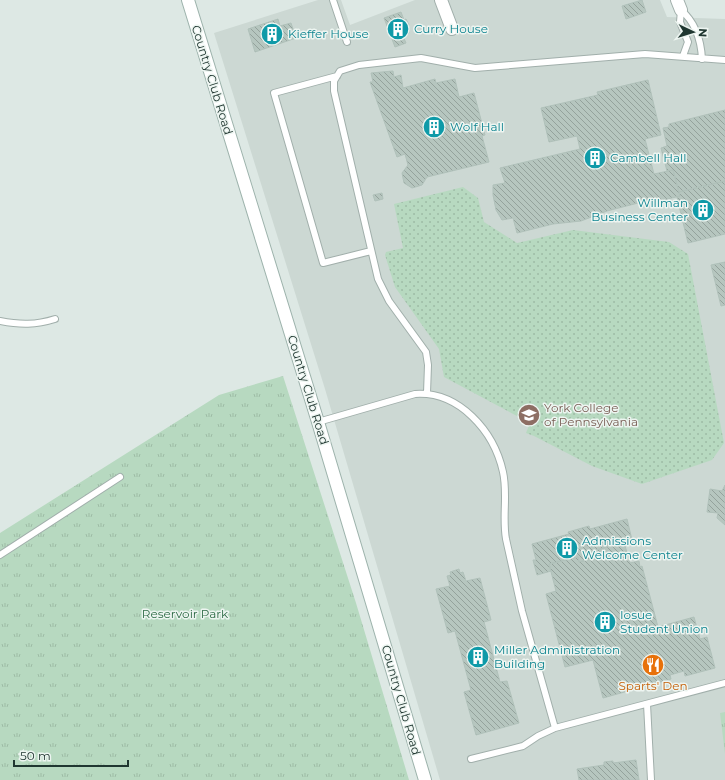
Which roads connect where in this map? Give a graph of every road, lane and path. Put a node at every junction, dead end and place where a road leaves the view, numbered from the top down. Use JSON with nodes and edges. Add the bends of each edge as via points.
{"nodes":[{"id":1,"x":188,"y":0,"type":"edge"},
{"id":2,"x":333,"y":0,"type":"edge"},
{"id":3,"x":441,"y":0,"type":"edge"},
{"id":4,"x":679,"y":5,"type":"edge"},
{"id":5,"x":452,"y":29,"type":"dead end"},
{"id":6,"x":347,"y":42,"type":"dead end"},
{"id":7,"x":682,"y":56,"type":"junction"},
{"id":8,"x":702,"y":59,"type":"junction"},
{"id":9,"x":725,"y":60,"type":"edge"},
{"id":10,"x":337,"y":76,"type":"junction"},
{"id":11,"x":371,"y":251,"type":"junction"},
{"id":12,"x":55,"y":318,"type":"dead end"},
{"id":13,"x":0,"y":322,"type":"edge"},
{"id":14,"x":427,"y":393,"type":"junction"},
{"id":15,"x":318,"y":422,"type":"junction"},
{"id":16,"x":120,"y":477,"type":"dead end"},
{"id":17,"x":0,"y":555,"type":"edge"},
{"id":18,"x":725,"y":683,"type":"edge"},
{"id":19,"x":647,"y":704,"type":"junction"},
{"id":20,"x":555,"y":728,"type":"junction"},
{"id":21,"x":471,"y":759,"type":"dead end"},
{"id":22,"x":425,"y":780,"type":"edge"},
{"id":23,"x":651,"y":780,"type":"edge"}],
"edges":[{"from":1,"to":15,"type":"main road","name":"Country Club Road"},
{"from":2,"to":6,"type":"lane"},
{"from":3,"to":5,"type":"main road"},
{"from":4,"to":7,"type":"lane","via":[[680,22],[688,42]]},
{"from":4,"to":8,"type":"lane","via":[[694,27],[701,46]]},
{"from":7,"to":8,"type":"lane"},
{"from":7,"to":10,"type":"lane","via":[[638,54],[475,68],[421,58],[351,66],[340,71]]},
{"from":8,"to":9,"type":"lane"},
{"from":10,"to":11,"type":"lane","via":[[334,90]]},
{"from":10,"to":11,"type":"lane","via":[[274,93],[323,263]]},
{"from":11,"to":14,"type":"lane","via":[[378,279],[388,301],[426,352]]},
{"from":12,"to":13,"type":"lane","via":[[27,325]]},
{"from":14,"to":15,"type":"lane","via":[[415,394]]},
{"from":14,"to":20,"type":"lane","via":[[444,396],[461,406],[483,430],[498,456],[505,482],[506,539],[522,611]]},
{"from":15,"to":22,"type":"main road","name":"Country Club Road"},
{"from":16,"to":17,"type":"lane"},
{"from":18,"to":19,"type":"lane"},
{"from":19,"to":20,"type":"lane"},
{"from":19,"to":23,"type":"lane"},
{"from":20,"to":21,"type":"lane","via":[[523,746]]}]}
